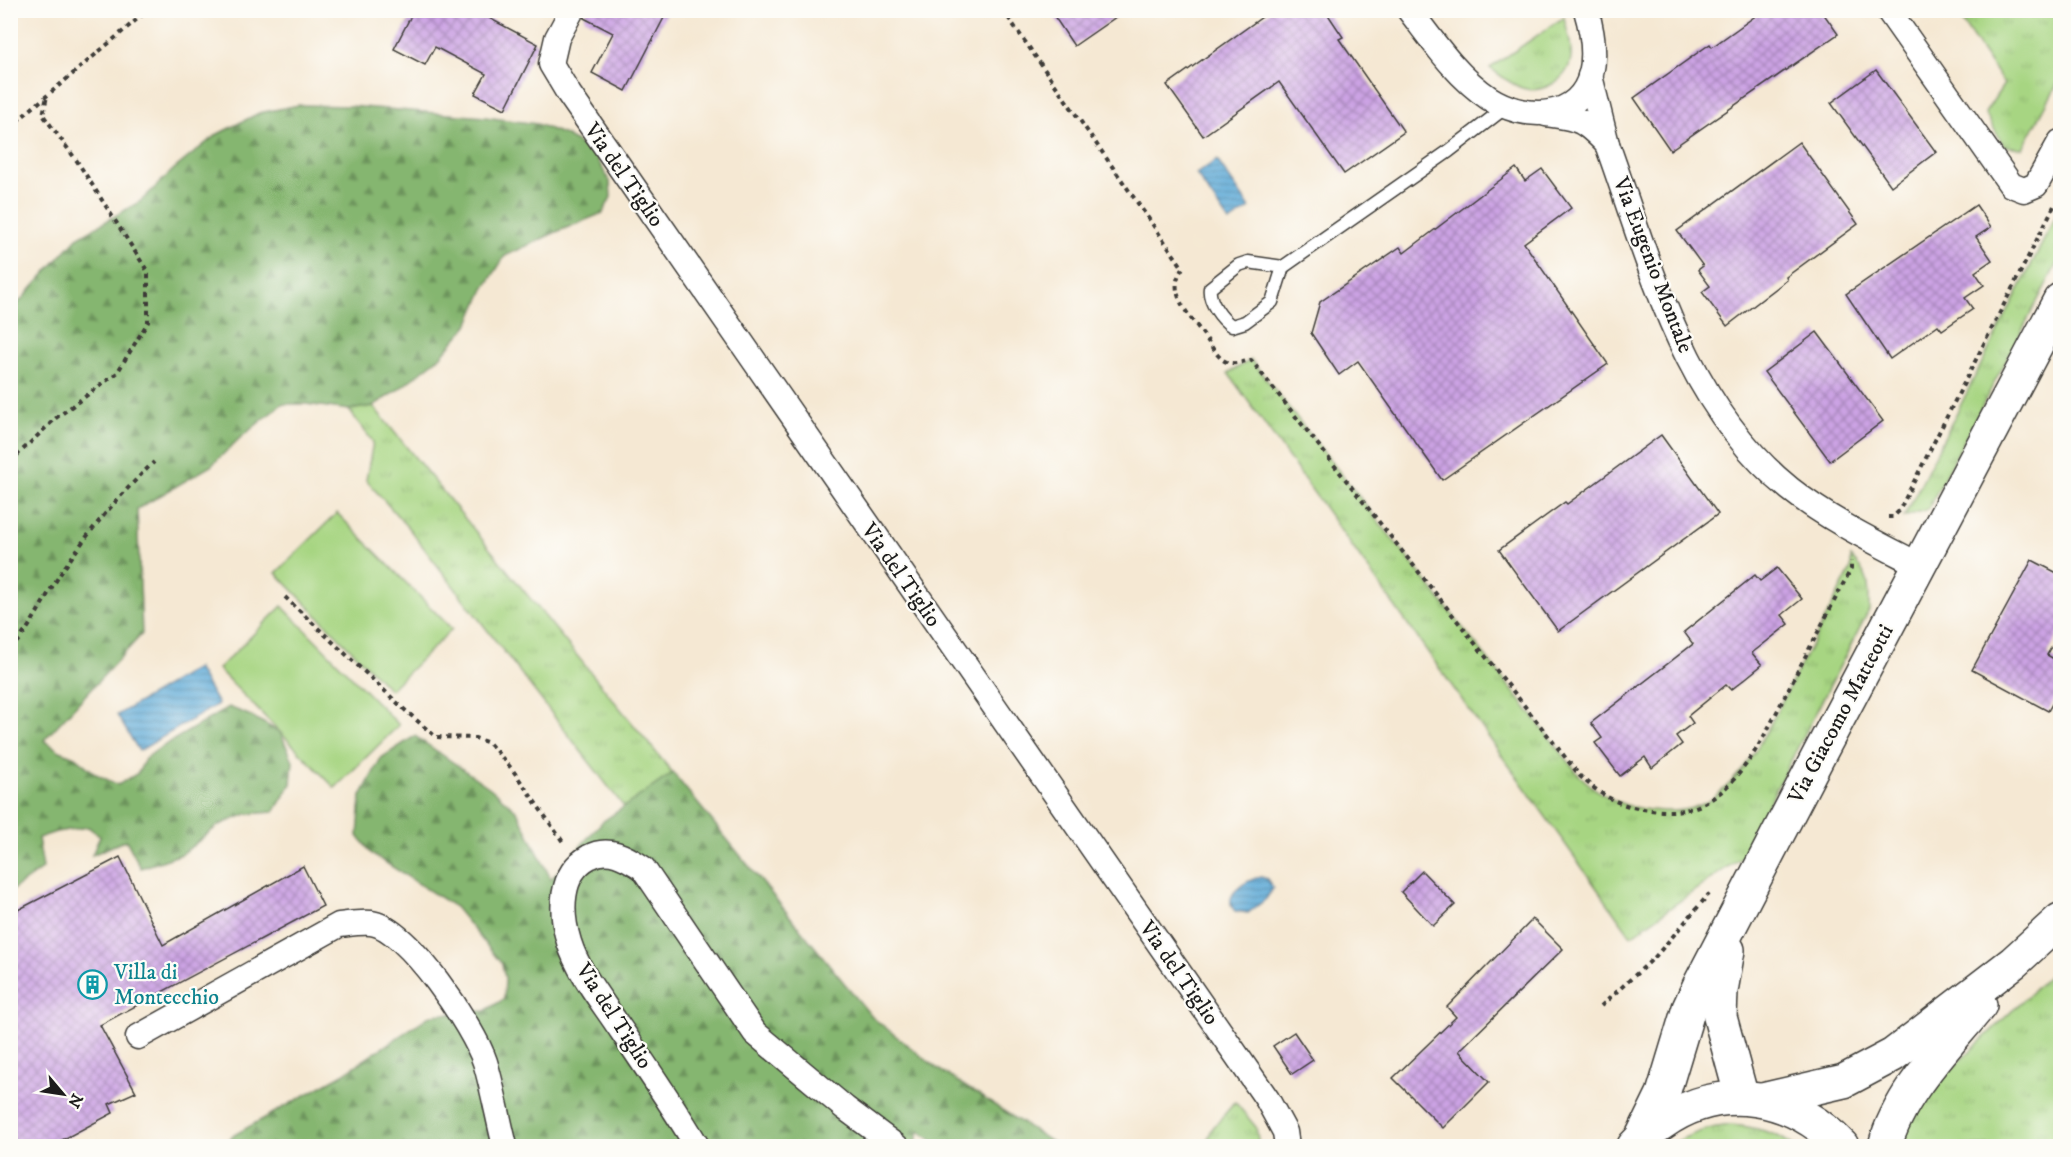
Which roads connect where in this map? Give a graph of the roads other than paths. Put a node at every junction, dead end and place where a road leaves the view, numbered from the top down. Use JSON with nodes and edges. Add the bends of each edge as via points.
{"nodes":[{"id":1,"x":572,"y":10,"type":"edge"},
{"id":2,"x":1409,"y":10,"type":"edge"},
{"id":3,"x":1586,"y":10,"type":"edge"},
{"id":4,"x":1888,"y":10,"type":"edge"},
{"id":5,"x":1590,"y":76,"type":"junction"},
{"id":6,"x":1506,"y":107,"type":"junction"},
{"id":7,"x":1540,"y":114,"type":"junction"},
{"id":8,"x":2061,"y":142,"type":"edge"},
{"id":9,"x":1607,"y":144,"type":"junction"},
{"id":10,"x":1283,"y":267,"type":"junction"},
{"id":11,"x":2061,"y":300,"type":"edge"},
{"id":12,"x":1919,"y":565,"type":"junction"},
{"id":13,"x":1744,"y":902,"type":"junction"},
{"id":14,"x":2061,"y":920,"type":"edge"},
{"id":15,"x":2014,"y":962,"type":"junction"},
{"id":16,"x":138,"y":1038,"type":"dead end"},
{"id":17,"x":1752,"y":1099,"type":"junction"},
{"id":18,"x":1290,"y":1142,"type":"edge"},
{"id":19,"x":1638,"y":1142,"type":"edge"},
{"id":20,"x":505,"y":1146,"type":"edge"},
{"id":21,"x":698,"y":1146,"type":"edge"},
{"id":22,"x":896,"y":1146,"type":"edge"},
{"id":23,"x":1842,"y":1146,"type":"edge"},
{"id":24,"x":1885,"y":1146,"type":"edge"}],
"edges":[{"from":1,"to":18,"type":"street","name":"Via del Tiglio","via":[[557,38],[551,64],[569,94],[1267,1099]]},
{"from":2,"to":6,"type":"street","name":"Via Eugenio Montale","via":[[1462,75]]},
{"from":3,"to":5,"type":"street","name":"Via Eugenio Montale","via":[[1594,52]]},
{"from":4,"to":8,"type":"street","via":[[2011,185],[2029,190],[2039,182]]},
{"from":5,"to":7,"type":"street","name":"Via Eugenio Montale","via":[[1579,96],[1565,109]]},
{"from":5,"to":9,"type":"street","name":"Via Eugenio Montale"},
{"from":6,"to":7,"type":"street","name":"Via Eugenio Montale"},
{"from":6,"to":10,"type":"lane"},
{"from":7,"to":9,"type":"street","name":"Via Eugenio Montale","via":[[1577,119]]},
{"from":9,"to":12,"type":"street","name":"Via Eugenio Montale","via":[[1667,310],[1700,380],[1734,431],[1789,489],[1845,526]]},
{"from":10,"to":10,"type":"lane","via":[[1272,302],[1238,326],[1228,324],[1210,300],[1210,288],[1239,265],[1258,262]]},
{"from":11,"to":12,"type":"main road","name":"Via Giacomo Matteotti"},
{"from":12,"to":13,"type":"main road","name":"Via Giacomo Matteotti"},
{"from":13,"to":17,"type":"main road","via":[[1728,951],[1720,991],[1720,1017]]},
{"from":13,"to":19,"type":"main road","name":"Via Giacomo Matteotti","via":[[1689,1008],[1664,1094]]},
{"from":14,"to":15,"type":"main road"},
{"from":15,"to":17,"type":"main road","via":[[1893,1055],[1844,1081]]},
{"from":15,"to":24,"type":"main road","via":[[1905,1100]]},
{"from":16,"to":20,"type":"street","via":[[339,925],[372,923],[393,932],[413,952],[470,1027],[484,1060]]},
{"from":17,"to":19,"type":"main road","via":[[1692,1105]]},
{"from":17,"to":23,"type":"main road","via":[[1789,1108],[1810,1119]]},
{"from":21,"to":22,"type":"street","name":"Via del Tiglio","via":[[584,975],[569,942],[564,905],[567,880],[578,862],[596,853],[621,854],[643,868],[755,1033]]}]}
